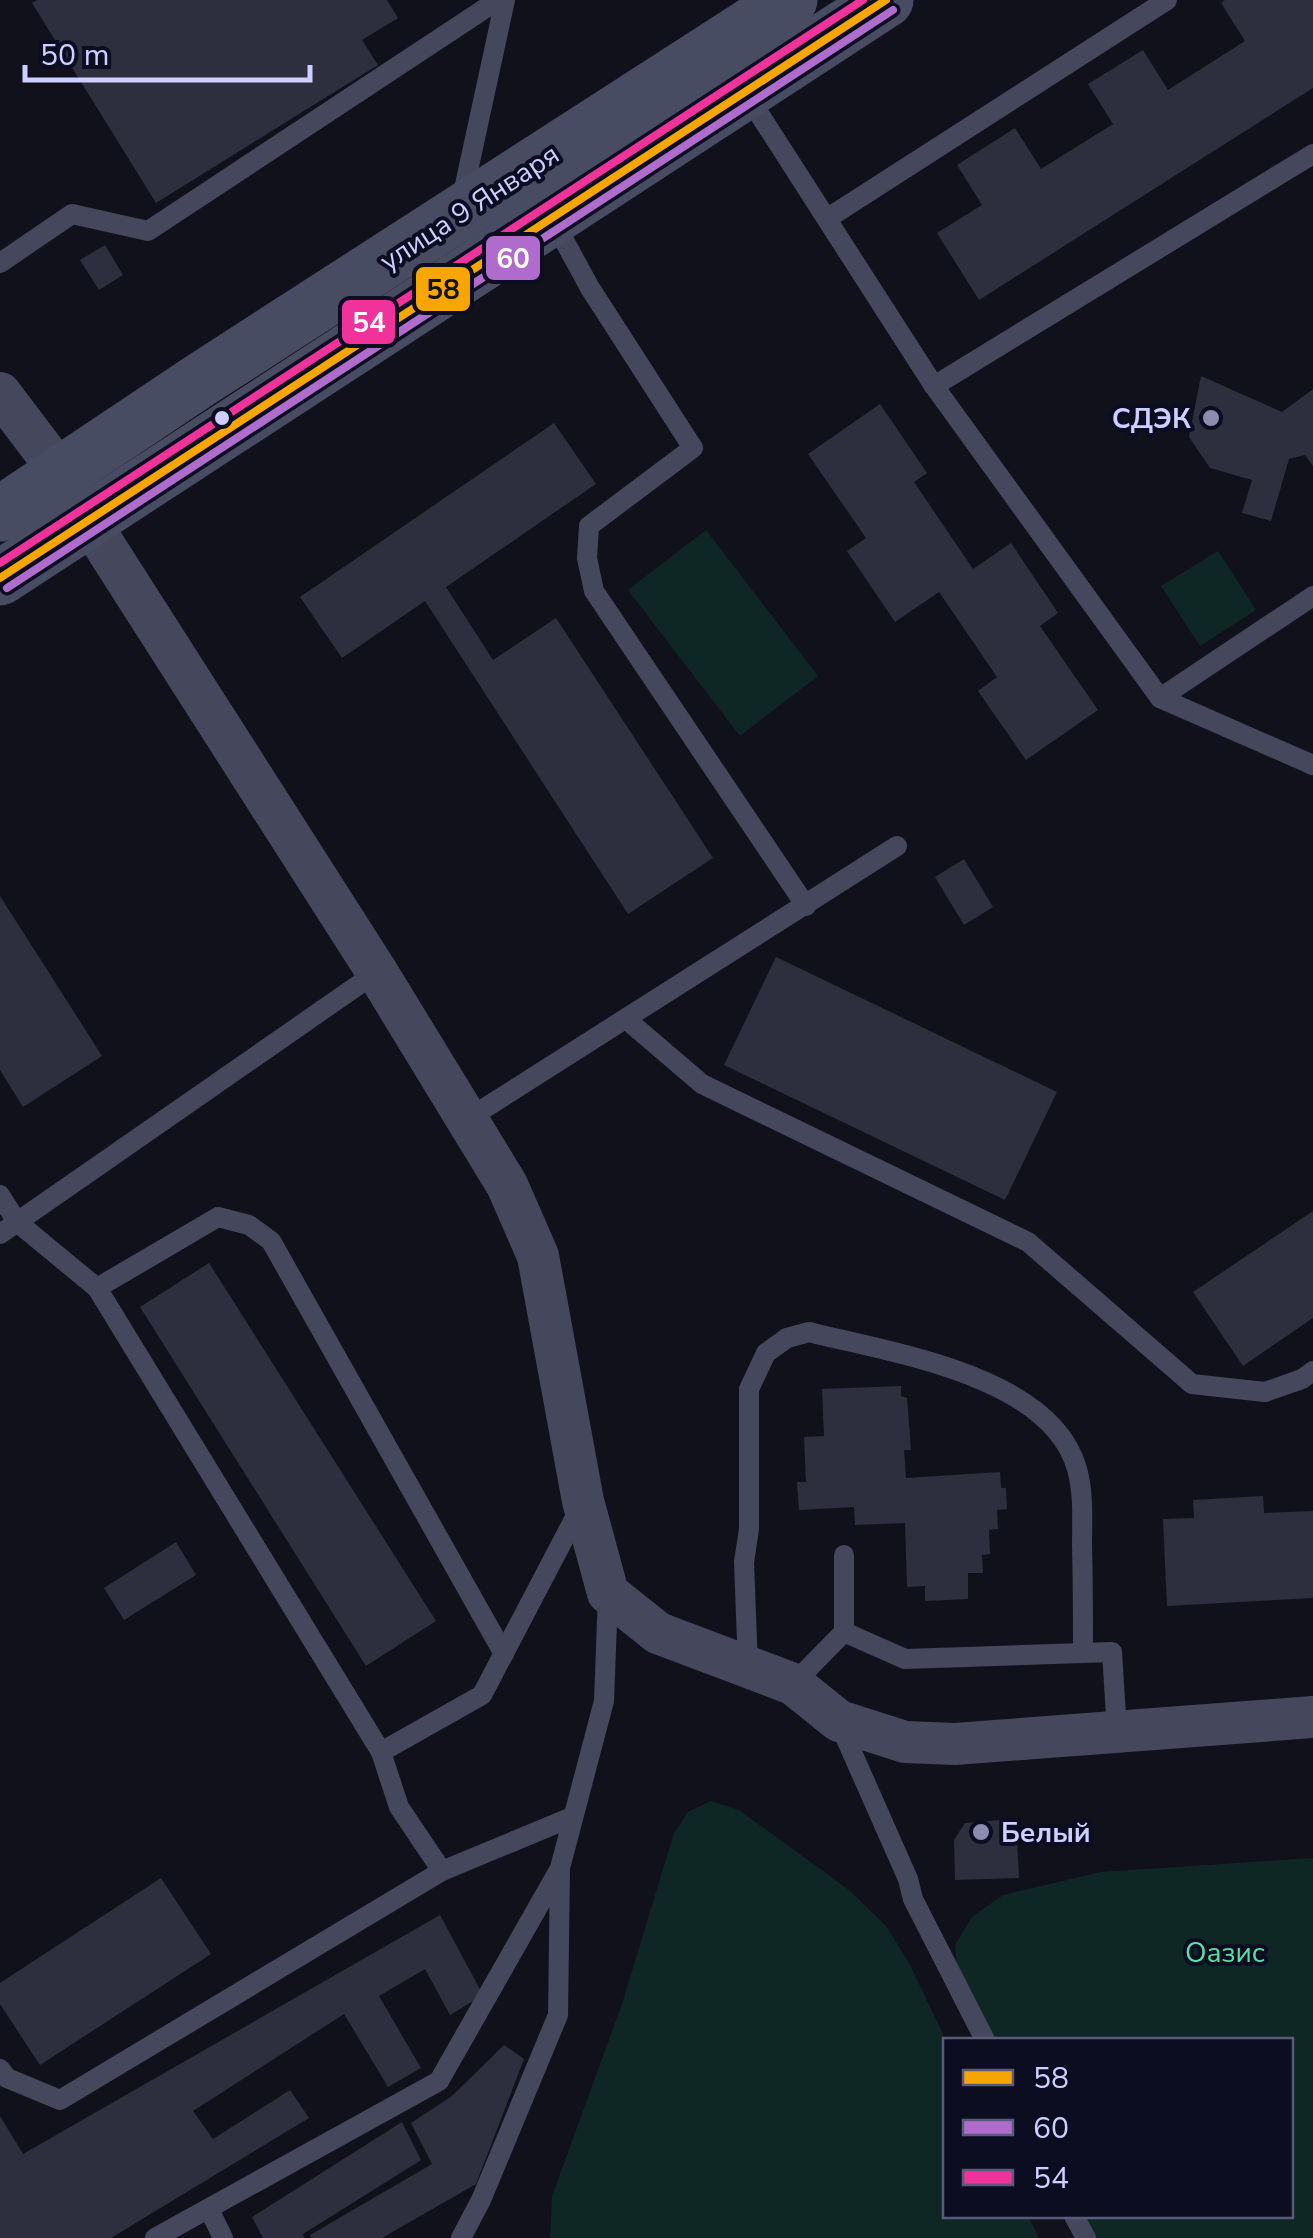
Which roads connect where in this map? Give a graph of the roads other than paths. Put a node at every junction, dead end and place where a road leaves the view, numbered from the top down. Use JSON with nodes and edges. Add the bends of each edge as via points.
{"nodes":[{"id":1,"x":502,"y":0,"type":"edge"},
{"id":2,"x":790,"y":0,"type":"edge"},
{"id":3,"x":886,"y":0,"type":"edge"},
{"id":4,"x":1167,"y":0,"type":"edge"},
{"id":5,"x":744,"y":91,"type":"junction"},
{"id":6,"x":1313,"y":154,"type":"edge"},
{"id":7,"x":460,"y":213,"type":"junction"},
{"id":8,"x":828,"y":218,"type":"junction"},
{"id":9,"x":553,"y":220,"type":"junction"},
{"id":10,"x":0,"y":263,"type":"edge"},
{"id":11,"x":934,"y":386,"type":"junction"},
{"id":12,"x":0,"y":393,"type":"edge"},
{"id":13,"x":57,"y":476,"type":"junction"},
{"id":14,"x":0,"y":514,"type":"edge"},
{"id":15,"x":88,"y":522,"type":"junction"},
{"id":16,"x":0,"y":578,"type":"edge"},
{"id":17,"x":1313,"y":596,"type":"edge"},
{"id":18,"x":1160,"y":698,"type":"junction"},
{"id":19,"x":1308,"y":755,"type":"edge"},
{"id":20,"x":897,"y":846,"type":"dead end"},
{"id":21,"x":806,"y":906,"type":"junction"},
{"id":22,"x":377,"y":972,"type":"junction"},
{"id":23,"x":627,"y":1020,"type":"junction"},
{"id":24,"x":466,"y":1120,"type":"junction"},
{"id":25,"x":0,"y":1195,"type":"edge"},
{"id":26,"x":9,"y":1228,"type":"edge"},
{"id":27,"x":98,"y":1288,"type":"junction"},
{"id":28,"x":1313,"y":1371,"type":"edge"},
{"id":29,"x":583,"y":1502,"type":"junction"},
{"id":30,"x":844,"y":1555,"type":"dead end"},
{"id":31,"x":608,"y":1593,"type":"junction"},
{"id":32,"x":844,"y":1632,"type":"junction"},
{"id":33,"x":1084,"y":1653,"type":"junction"},
{"id":34,"x":504,"y":1654,"type":"junction"},
{"id":35,"x":748,"y":1668,"type":"junction"},
{"id":36,"x":793,"y":1684,"type":"junction"},
{"id":37,"x":1313,"y":1717,"type":"edge"},
{"id":38,"x":839,"y":1721,"type":"junction"},
{"id":39,"x":1116,"y":1732,"type":"junction"},
{"id":40,"x":381,"y":1752,"type":"junction"},
{"id":41,"x":572,"y":1816,"type":"junction"},
{"id":42,"x":560,"y":1868,"type":"junction"},
{"id":43,"x":442,"y":1870,"type":"junction"},
{"id":44,"x":984,"y":2038,"type":"edge"},
{"id":45,"x":0,"y":2070,"type":"edge"},
{"id":46,"x":208,"y":2209,"type":"junction"},
{"id":47,"x":155,"y":2238,"type":"edge"},
{"id":48,"x":223,"y":2238,"type":"edge"},
{"id":49,"x":461,"y":2238,"type":"edge"}],
"edges":[{"from":1,"to":7,"type":"lane"},
{"from":1,"to":10,"type":"lane","via":[[148,231],[72,214]]},
{"from":2,"to":7,"type":"main road","name":"улица 9 Января"},
{"from":3,"to":5,"type":"main road","name":"улица 9 Января"},
{"from":4,"to":8,"type":"lane"},
{"from":5,"to":8,"type":"lane"},
{"from":5,"to":9,"type":"main road","name":"улица 9 Января"},
{"from":6,"to":11,"type":"lane"},
{"from":7,"to":13,"type":"main road","name":"улица 9 Января"},
{"from":8,"to":11,"type":"lane"},
{"from":9,"to":15,"type":"main road","name":"улица 9 Января"},
{"from":9,"to":21,"type":"lane","via":[[693,448],[589,526],[594,591]]},
{"from":11,"to":18,"type":"lane"},
{"from":12,"to":13,"type":"street"},
{"from":13,"to":14,"type":"main road","name":"улица 9 Января"},
{"from":13,"to":15,"type":"street"},
{"from":15,"to":16,"type":"main road","name":"улица 9 Января"},
{"from":15,"to":22,"type":"street"},
{"from":17,"to":18,"type":"lane"},
{"from":18,"to":19,"type":"lane"},
{"from":20,"to":21,"type":"lane"},
{"from":21,"to":23,"type":"lane"},
{"from":22,"to":24,"type":"street"},
{"from":22,"to":26,"type":"lane"},
{"from":23,"to":24,"type":"lane"},
{"from":23,"to":28,"type":"lane","via":[[702,1084],[1028,1242],[1192,1384],[1265,1392]]},
{"from":24,"to":29,"type":"street","via":[[507,1185],[538,1256]]},
{"from":25,"to":26,"type":"lane"},
{"from":26,"to":27,"type":"lane"},
{"from":27,"to":34,"type":"lane","via":[[218,1217],[249,1225],[271,1241]]},
{"from":27,"to":40,"type":"lane"},
{"from":29,"to":31,"type":"street"},
{"from":29,"to":34,"type":"lane"},
{"from":30,"to":32,"type":"lane"},
{"from":31,"to":35,"type":"street","via":[[658,1634]]},
{"from":31,"to":41,"type":"lane","via":[[604,1701]]},
{"from":32,"to":33,"type":"lane","via":[[905,1659]]},
{"from":32,"to":36,"type":"lane"},
{"from":33,"to":35,"type":"lane","via":[[1082,1502],[1066,1442],[1010,1391],[810,1332],[766,1353],[749,1389]]},
{"from":33,"to":39,"type":"lane","via":[[1112,1652]]},
{"from":34,"to":40,"type":"lane","via":[[482,1695]]},
{"from":35,"to":36,"type":"street"},
{"from":36,"to":38,"type":"street"},
{"from":37,"to":39,"type":"street"},
{"from":38,"to":39,"type":"street","via":[[905,1742],[955,1744]]},
{"from":38,"to":44,"type":"lane","via":[[913,1899]]},
{"from":40,"to":43,"type":"lane","via":[[399,1807]]},
{"from":41,"to":42,"type":"lane"},
{"from":41,"to":43,"type":"lane"},
{"from":42,"to":46,"type":"lane","via":[[439,2081]]},
{"from":42,"to":49,"type":"lane","via":[[558,2015]]},
{"from":43,"to":45,"type":"lane","via":[[60,2100]]},
{"from":46,"to":47,"type":"lane"},
{"from":46,"to":48,"type":"lane"}]}
